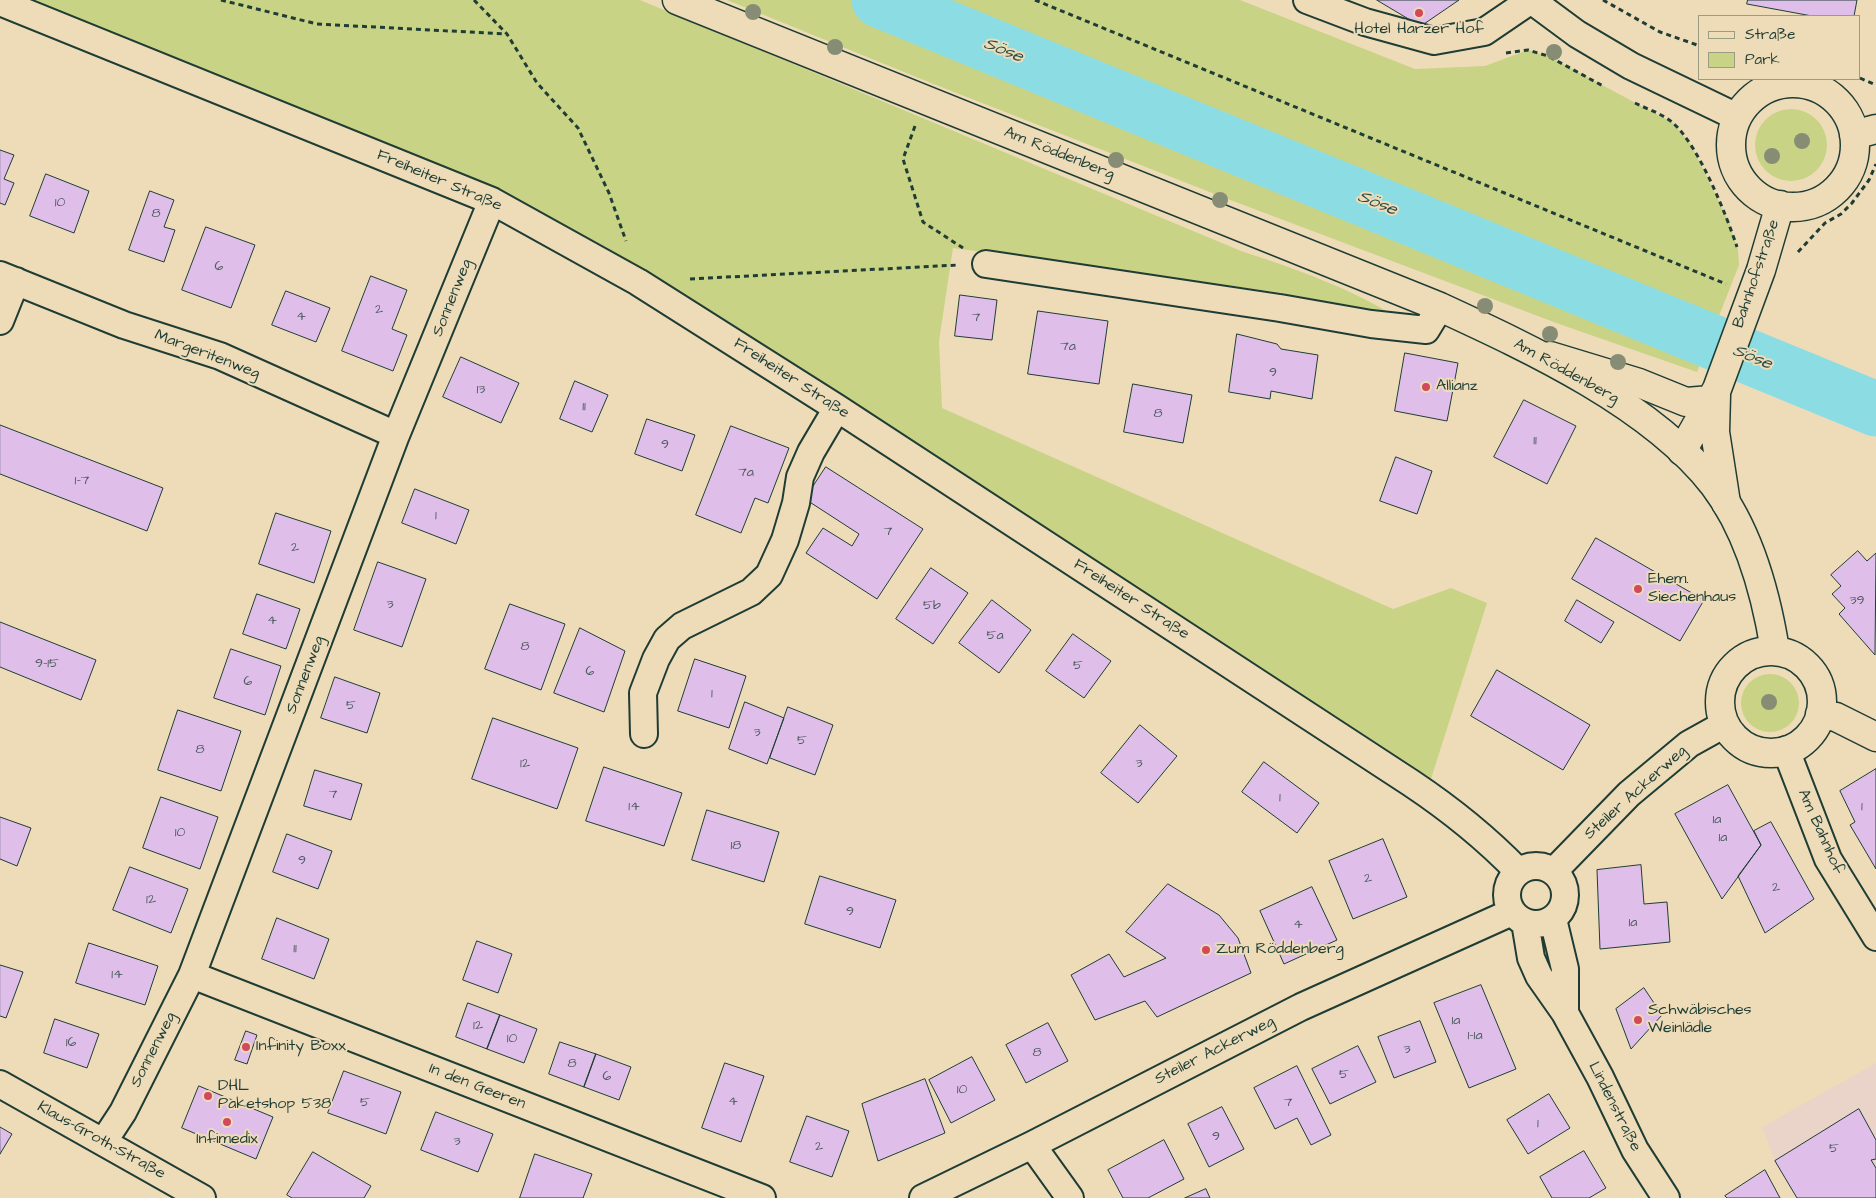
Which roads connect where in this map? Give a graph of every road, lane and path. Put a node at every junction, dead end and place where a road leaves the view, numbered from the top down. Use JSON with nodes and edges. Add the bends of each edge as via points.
{"nodes":[{"id":1,"x":221,"y":0,"type":"edge"},
{"id":2,"x":474,"y":0,"type":"edge"},
{"id":3,"x":677,"y":0,"type":"edge"},
{"id":4,"x":1035,"y":0,"type":"edge"},
{"id":5,"x":1307,"y":0,"type":"edge"},
{"id":6,"x":1531,"y":0,"type":"edge"},
{"id":7,"x":1603,"y":0,"type":"edge"},
{"id":8,"x":0,"y":2,"type":"edge"},
{"id":9,"x":1484,"y":32,"type":"junction"},
{"id":10,"x":507,"y":34,"type":"junction"},
{"id":11,"x":1698,"y":45,"type":"edge"},
{"id":12,"x":1861,"y":78,"type":"edge"},
{"id":13,"x":1876,"y":84,"type":"edge"},
{"id":14,"x":1606,"y":87,"type":"dead end"},
{"id":15,"x":924,"y":99,"type":"junction"},
{"id":16,"x":1631,"y":100,"type":"dead end"},
{"id":17,"x":1737,"y":117,"type":"junction"},
{"id":18,"x":1865,"y":132,"type":"edge"},
{"id":19,"x":1876,"y":164,"type":"edge"},
{"id":20,"x":492,"y":202,"type":"junction"},
{"id":21,"x":1780,"y":205,"type":"junction"},
{"id":22,"x":628,"y":246,"type":"dead end"},
{"id":23,"x":1797,"y":255,"type":"dead end"},
{"id":24,"x":976,"y":257,"type":"junction"},
{"id":25,"x":1761,"y":270,"type":"junction"},
{"id":26,"x":8,"y":278,"type":"edge"},
{"id":27,"x":688,"y":279,"type":"dead end"},
{"id":28,"x":1740,"y":293,"type":"junction"},
{"id":29,"x":1440,"y":307,"type":"junction"},
{"id":30,"x":0,"y":321,"type":"edge"},
{"id":31,"x":1529,"y":350,"type":"junction"},
{"id":32,"x":1714,"y":394,"type":"junction"},
{"id":33,"x":837,"y":408,"type":"junction"},
{"id":34,"x":396,"y":435,"type":"junction"},
{"id":35,"x":1682,"y":451,"type":"junction"},
{"id":36,"x":1726,"y":503,"type":"junction"},
{"id":37,"x":1775,"y":650,"type":"junction"},
{"id":38,"x":1820,"y":714,"type":"junction"},
{"id":39,"x":1725,"y":724,"type":"junction"},
{"id":40,"x":644,"y":734,"type":"dead end"},
{"id":41,"x":1876,"y":737,"type":"edge"},
{"id":42,"x":1786,"y":750,"type":"junction"},
{"id":43,"x":1518,"y":871,"type":"junction"},
{"id":44,"x":1554,"y":872,"type":"junction"},
{"id":45,"x":1518,"y":917,"type":"junction"},
{"id":46,"x":1553,"y":919,"type":"junction"},
{"id":47,"x":1876,"y":937,"type":"edge"},
{"id":48,"x":192,"y":975,"type":"junction"},
{"id":49,"x":1565,"y":1013,"type":"junction"},
{"id":50,"x":0,"y":1084,"type":"edge"},
{"id":51,"x":104,"y":1141,"type":"junction"},
{"id":52,"x":1032,"y":1145,"type":"junction"},
{"id":53,"x":202,"y":1198,"type":"edge"},
{"id":54,"x":762,"y":1198,"type":"edge"},
{"id":55,"x":922,"y":1198,"type":"edge"},
{"id":56,"x":1070,"y":1198,"type":"edge"},
{"id":57,"x":1666,"y":1198,"type":"edge"}],
"edges":[{"from":1,"to":10,"type":"path","via":[[318,24]]},
{"from":2,"to":10,"type":"path"},
{"from":3,"to":15,"type":"main road","name":"Am Röddenberg"},
{"from":4,"to":28,"type":"path"},
{"from":5,"to":9,"type":"street","via":[[1365,22],[1434,41]]},
{"from":6,"to":9,"type":"street"},
{"from":6,"to":17,"type":"street","via":[[1577,34],[1631,66]]},
{"from":7,"to":11,"type":"path","via":[[1660,32]]},
{"from":8,"to":20,"type":"street","name":"Freiheiter Straße"},
{"from":9,"to":14,"type":"path","via":[[1505,54],[1528,50],[1548,56]]},
{"from":10,"to":22,"type":"path","via":[[536,83],[578,128],[609,194]]},
{"from":12,"to":13,"type":"path"},
{"from":15,"to":24,"type":"path","via":[[903,158],[923,222]]},
{"from":15,"to":29,"type":"main road","name":"Am Röddenberg"},
{"from":16,"to":25,"type":"path","via":[[1673,122],[1691,145],[1729,222],[1739,265]]},
{"from":17,"to":18,"type":"main road","name":"Bahnhofstraße","via":[[1746,104],[1761,92],[1778,84],[1798,83],[1814,86],[1831,95]]},
{"from":17,"to":21,"type":"main road","name":"Bahnhofstraße","via":[[1732,130],[1733,161],[1744,183],[1766,201]]},
{"from":18,"to":21,"type":"main road","name":"Bahnhofstraße","via":[[1848,174],[1836,189],[1816,202],[1801,206]]},
{"from":19,"to":23,"type":"path","via":[[1852,203],[1825,223]]},
{"from":20,"to":33,"type":"street","name":"Freiheiter Straße","via":[[638,282]]},
{"from":20,"to":34,"type":"street","name":"Sonnenweg"},
{"from":21,"to":25,"type":"main road","name":"Bahnhofstraße"},
{"from":24,"to":27,"type":"path"},
{"from":24,"to":29,"type":"street","via":[[1371,324],[1426,330]]},
{"from":25,"to":28,"type":"main road","name":"Bahnhofstraße"},
{"from":26,"to":30,"type":"street","name":"Margeritenweg"},
{"from":26,"to":34,"type":"street","name":"Margeritenweg","via":[[124,325],[220,356]]},
{"from":28,"to":32,"type":"main road","name":"Bahnhofstraße"},
{"from":29,"to":31,"type":"main road","name":"Am Röddenberg"},
{"from":31,"to":32,"type":"main road","via":[[1588,366],[1686,402]]},
{"from":31,"to":35,"type":"main road","name":"Am Röddenberg","via":[[1626,406]]},
{"from":32,"to":35,"type":"main road","name":"Bahnhofstraße"},
{"from":32,"to":36,"type":"main road","via":[[1715,432]]},
{"from":33,"to":40,"type":"street","via":[[810,452],[800,476],[785,540],[769,575],[752,592],[682,626],[667,639],[643,693]]},
{"from":33,"to":43,"type":"street","name":"Freiheiter Straße","via":[[1411,782],[1457,814]]},
{"from":34,"to":48,"type":"street","name":"Sonnenweg"},
{"from":35,"to":36,"type":"main road","name":"Am Röddenberg"},
{"from":36,"to":37,"type":"main road","via":[[1753,563]]},
{"from":37,"to":38,"type":"main road","via":[[1802,661],[1812,672],[1822,699]]},
{"from":37,"to":39,"type":"main road","via":[[1746,657],[1732,668],[1720,701]]},
{"from":38,"to":41,"type":"main road","via":[[1836,717]]},
{"from":38,"to":42,"type":"main road","via":[[1808,737]]},
{"from":39,"to":42,"type":"main road","via":[[1740,742],[1750,748],[1774,753]]},
{"from":39,"to":44,"type":"street","name":"Steiler Ackerweg","via":[[1689,744],[1629,794]]},
{"from":42,"to":47,"type":"street","name":"Am Bahnhof","via":[[1828,859]]},
{"from":43,"to":44,"type":"street","via":[[1536,865],[1546,866]]},
{"from":43,"to":45,"type":"street","via":[[1507,890],[1507,902]]},
{"from":44,"to":46,"type":"street","via":[[1560,878],[1565,895],[1564,904]]},
{"from":45,"to":46,"type":"street","name":"Steiler Ackerweg","via":[[1534,924]]},
{"from":45,"to":49,"type":"street","name":"Lindenstraße","via":[[1535,967]]},
{"from":45,"to":52,"type":"street","name":"Steiler Ackerweg","via":[[1301,1007]]},
{"from":46,"to":49,"type":"street","name":"Lindenstraße","via":[[1565,969]]},
{"from":48,"to":51,"type":"street","name":"Sonnenweg","via":[[123,1112]]},
{"from":48,"to":54,"type":"street","name":"In den Geeren"},
{"from":49,"to":57,"type":"street","name":"Lindenstraße","via":[[1635,1150]]},
{"from":50,"to":51,"type":"street","name":"Klaus-Groth-Straße"},
{"from":51,"to":53,"type":"street","name":"Klaus-Groth-Straße"},
{"from":52,"to":55,"type":"street","name":"Steiler Ackerweg"},
{"from":52,"to":56,"type":"street"}]}
